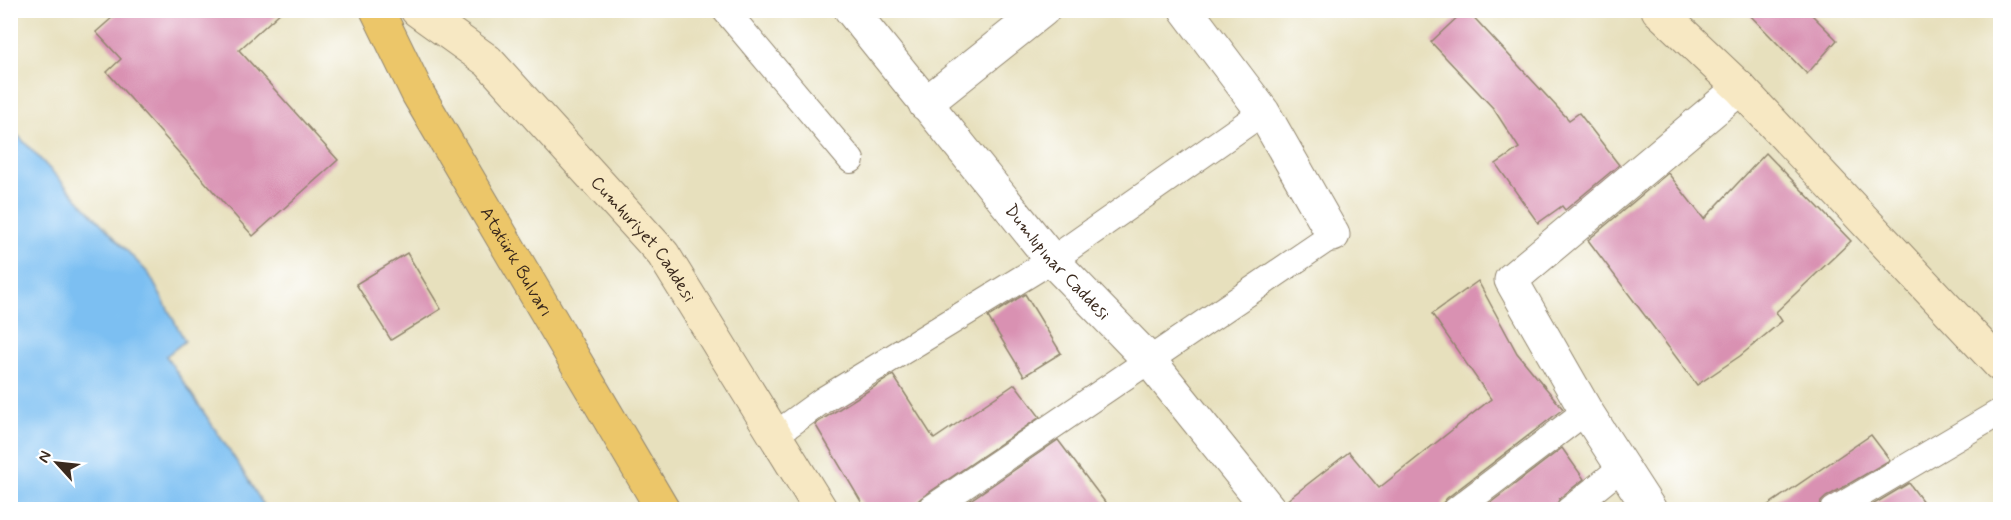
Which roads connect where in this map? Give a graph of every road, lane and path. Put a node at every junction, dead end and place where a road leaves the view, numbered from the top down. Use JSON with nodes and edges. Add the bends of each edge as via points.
{"nodes":[{"id":1,"x":377,"y":10,"type":"edge"},
{"id":2,"x":417,"y":10,"type":"edge"},
{"id":3,"x":725,"y":10,"type":"edge"},
{"id":4,"x":850,"y":10,"type":"edge"},
{"id":5,"x":1043,"y":10,"type":"edge"},
{"id":6,"x":1186,"y":10,"type":"edge"},
{"id":7,"x":1658,"y":10,"type":"edge"},
{"id":8,"x":1740,"y":88,"type":"junction"},
{"id":9,"x":925,"y":104,"type":"junction"},
{"id":10,"x":1263,"y":112,"type":"junction"},
{"id":11,"x":851,"y":160,"type":"dead end"},
{"id":12,"x":1333,"y":235,"type":"joint"},
{"id":13,"x":1052,"y":260,"type":"junction"},
{"id":14,"x":1149,"y":360,"type":"junction"},
{"id":15,"x":2001,"y":364,"type":"edge"},
{"id":16,"x":1586,"y":411,"type":"junction"},
{"id":17,"x":2001,"y":412,"type":"edge"},
{"id":18,"x":775,"y":435,"type":"junction"},
{"id":19,"x":1622,"y":467,"type":"junction"},
{"id":20,"x":663,"y":510,"type":"edge"},
{"id":21,"x":821,"y":510,"type":"edge"},
{"id":22,"x":929,"y":510,"type":"edge"},
{"id":23,"x":1270,"y":510,"type":"edge"},
{"id":24,"x":1455,"y":510,"type":"edge"},
{"id":25,"x":1569,"y":510,"type":"edge"},
{"id":26,"x":1650,"y":510,"type":"edge"},
{"id":27,"x":1834,"y":510,"type":"edge"}],
"edges":[{"from":1,"to":20,"type":"main road","name":"Atatürk Bulvarı","via":[[418,94]]},
{"from":2,"to":18,"type":"main road","name":"Cumhuriyet Caddesi","via":[[488,61],[663,254]]},
{"from":3,"to":11,"type":"lane"},
{"from":4,"to":9,"type":"street","name":"Dumlupınar Caddesi"},
{"from":5,"to":9,"type":"street"},
{"from":6,"to":10,"type":"street"},
{"from":7,"to":8,"type":"main road"},
{"from":8,"to":15,"type":"main road"},
{"from":8,"to":16,"type":"street","via":[[1511,280]]},
{"from":9,"to":13,"type":"street","name":"Dumlupınar Caddesi"},
{"from":10,"to":12,"type":"street"},
{"from":10,"to":13,"type":"lane"},
{"from":12,"to":14,"type":"lane"},
{"from":13,"to":14,"type":"street","name":"Dumlupınar Caddesi"},
{"from":13,"to":18,"type":"lane","via":[[823,400]]},
{"from":14,"to":22,"type":"lane"},
{"from":14,"to":23,"type":"street","name":"Dumlupınar Caddesi"},
{"from":16,"to":19,"type":"street"},
{"from":16,"to":24,"type":"lane"},
{"from":17,"to":27,"type":"lane"},
{"from":18,"to":21,"type":"main road","name":"Cumhuriyet Caddesi"},
{"from":19,"to":25,"type":"lane"},
{"from":19,"to":26,"type":"street"}]}
